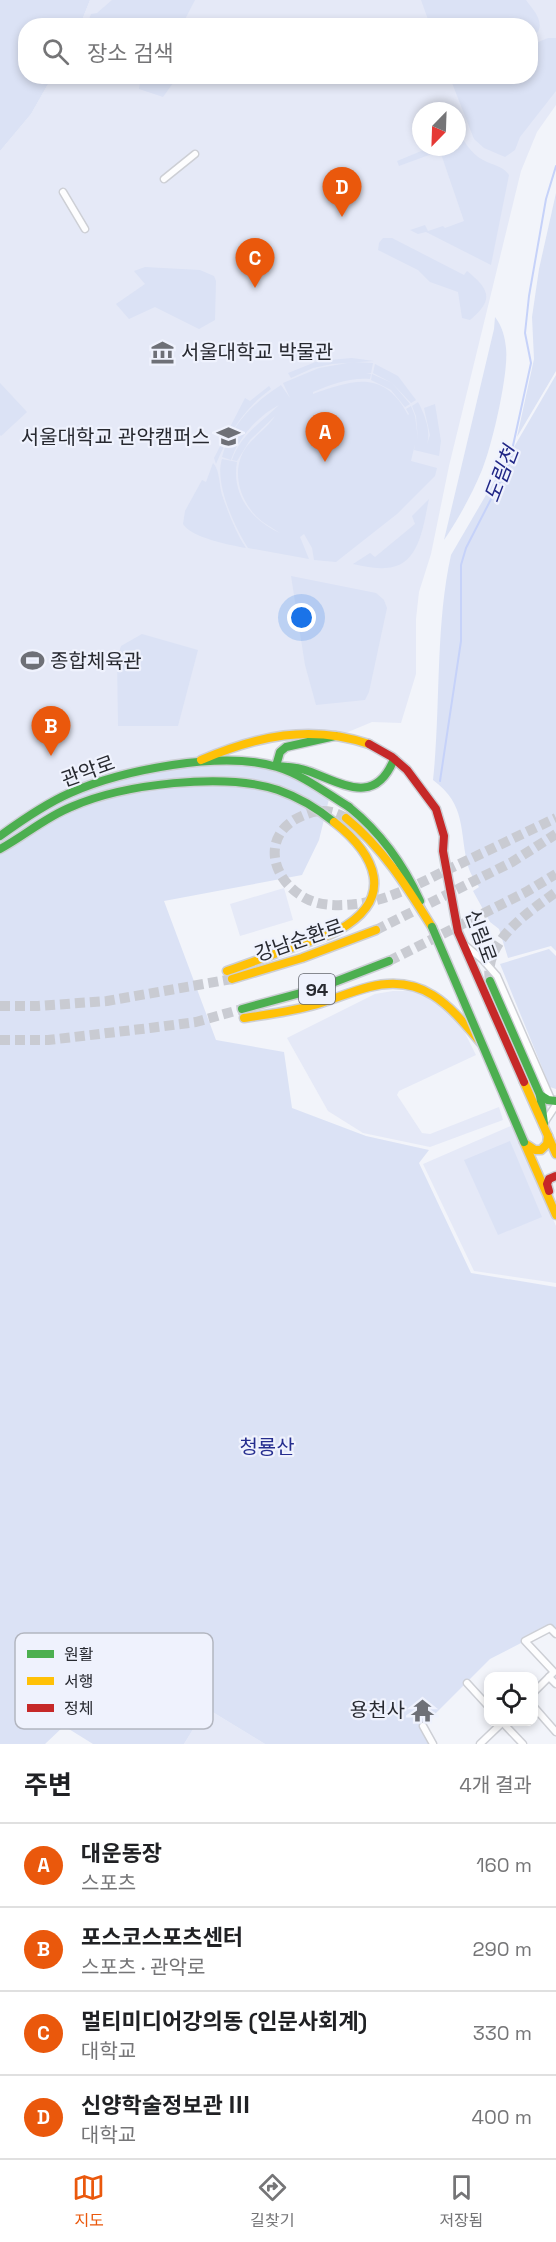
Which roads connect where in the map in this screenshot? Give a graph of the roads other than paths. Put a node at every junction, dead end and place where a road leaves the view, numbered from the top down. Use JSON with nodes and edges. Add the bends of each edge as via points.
{"nodes":[{"id":1,"x":195,"y":154,"type":"dead end"},
{"id":2,"x":164,"y":179,"type":"dead end"},
{"id":3,"x":63,"y":192,"type":"dead end"},
{"id":4,"x":85,"y":229,"type":"dead end"},
{"id":5,"x":341,"y":735,"type":"junction"},
{"id":6,"x":369,"y":744,"type":"joint"},
{"id":7,"x":394,"y":759,"type":"junction"},
{"id":8,"x":196,"y":763,"type":"junction"},
{"id":9,"x":276,"y":766,"type":"junction"},
{"id":10,"x":349,"y":807,"type":"joint"},
{"id":11,"x":346,"y":818,"type":"tunnel mouth"},
{"id":12,"x":0,"y":836,"type":"edge"},
{"id":13,"x":0,"y":849,"type":"edge"},
{"id":14,"x":432,"y":927,"type":"junction"},
{"id":15,"x":376,"y":930,"type":"tunnel mouth"},
{"id":16,"x":464,"y":945,"type":"junction"},
{"id":17,"x":389,"y":961,"type":"tunnel mouth"},
{"id":18,"x":490,"y":981,"type":"tunnel mouth"},
{"id":19,"x":484,"y":1046,"type":"junction"},
{"id":20,"x":540,"y":1095,"type":"junction"},
{"id":21,"x":556,"y":1100,"type":"edge"},
{"id":22,"x":556,"y":1105,"type":"edge"},
{"id":23,"x":544,"y":1123,"type":"junction"},
{"id":24,"x":548,"y":1136,"type":"junction"},
{"id":25,"x":524,"y":1142,"type":"junction"},
{"id":26,"x":556,"y":1154,"type":"edge"},
{"id":27,"x":556,"y":1176,"type":"edge"},
{"id":28,"x":551,"y":1204,"type":"junction"},
{"id":29,"x":556,"y":1215,"type":"edge"},
{"id":30,"x":556,"y":1634,"type":"edge"},
{"id":31,"x":553,"y":1673,"type":"edge"},
{"id":32,"x":467,"y":1683,"type":"dead end"},
{"id":33,"x":556,"y":1684,"type":"edge"},
{"id":34,"x":538,"y":1688,"type":"edge"},
{"id":35,"x":484,"y":1701,"type":"edge"},
{"id":36,"x":538,"y":1712,"type":"edge"},
{"id":37,"x":423,"y":1726,"type":"dead end"},
{"id":38,"x":499,"y":1726,"type":"edge"},
{"id":39,"x":507,"y":1726,"type":"edge"},
{"id":40,"x":556,"y":1732,"type":"edge"},
{"id":41,"x":433,"y":1744,"type":"edge"},
{"id":42,"x":480,"y":1744,"type":"edge"},
{"id":43,"x":523,"y":1744,"type":"edge"}],
"edges":[{"from":1,"to":2,"type":"street"},
{"from":3,"to":4,"type":"street"},
{"from":5,"to":6,"type":"main road","name":"관악로"},
{"from":5,"to":8,"type":"main road","name":"관악로","via":[[301,733],[270,738],[221,751]]},
{"from":5,"to":9,"type":"main road","via":[[286,747]]},
{"from":6,"to":7,"type":"main road","name":"신림로"},
{"from":7,"to":9,"type":"main road","via":[[380,780],[359,789],[342,787],[299,768]]},
{"from":7,"to":16,"type":"main road","name":"신림로","via":[[422,788],[440,818],[458,932]]},
{"from":8,"to":9,"type":"main road","name":"관악로","via":[[239,761]]},
{"from":8,"to":12,"type":"main road","name":"관악로","via":[[114,776],[39,809]]},
{"from":9,"to":10,"type":"main road","name":"관악로"},
{"from":10,"to":14,"type":"main road","name":"신림로","via":[[391,848],[411,880]]},
{"from":11,"to":14,"type":"main road","via":[[391,862]]},
{"from":13,"to":15,"type":"main road","name":"강남순환로","number":"94","via":[[69,808],[97,798],[188,783],[233,783],[279,790],[332,819],[353,836],[368,854],[375,877],[374,891],[367,908],[353,922],[230,975],[302,958]]},
{"from":14,"to":19,"type":"main road","name":"신림로","bridge":true},
{"from":16,"to":21,"type":"street","via":[[497,976],[547,1094]]},
{"from":16,"to":23,"type":"main road","name":"신림로"},
{"from":17,"to":19,"type":"main road","number":"94","via":[[243,1014],[305,1007],[392,983],[411,985],[443,1000]]},
{"from":18,"to":20,"type":"main road"},
{"from":19,"to":25,"type":"main road","name":"신림로","bridge":true},
{"from":20,"to":21,"type":"main road"},
{"from":20,"to":23,"type":"main road"},
{"from":22,"to":23,"type":"street"},
{"from":23,"to":24,"type":"main road","name":"신림로"},
{"from":24,"to":25,"type":"main road","via":[[541,1150],[531,1149]]},
{"from":24,"to":26,"type":"main road","name":"신림로"},
{"from":25,"to":28,"type":"main road","name":"신림로"},
{"from":27,"to":28,"type":"main road","via":[[547,1184]]},
{"from":28,"to":29,"type":"main road","name":"신림로"},
{"from":30,"to":31,"type":"street","via":[[550,1628],[525,1641]]},
{"from":31,"to":33,"type":"street"},
{"from":31,"to":34,"type":"street"},
{"from":32,"to":35,"type":"street"},
{"from":36,"to":40,"type":"street"},
{"from":37,"to":41,"type":"street"},
{"from":38,"to":42,"type":"street"},
{"from":39,"to":43,"type":"street"}]}
